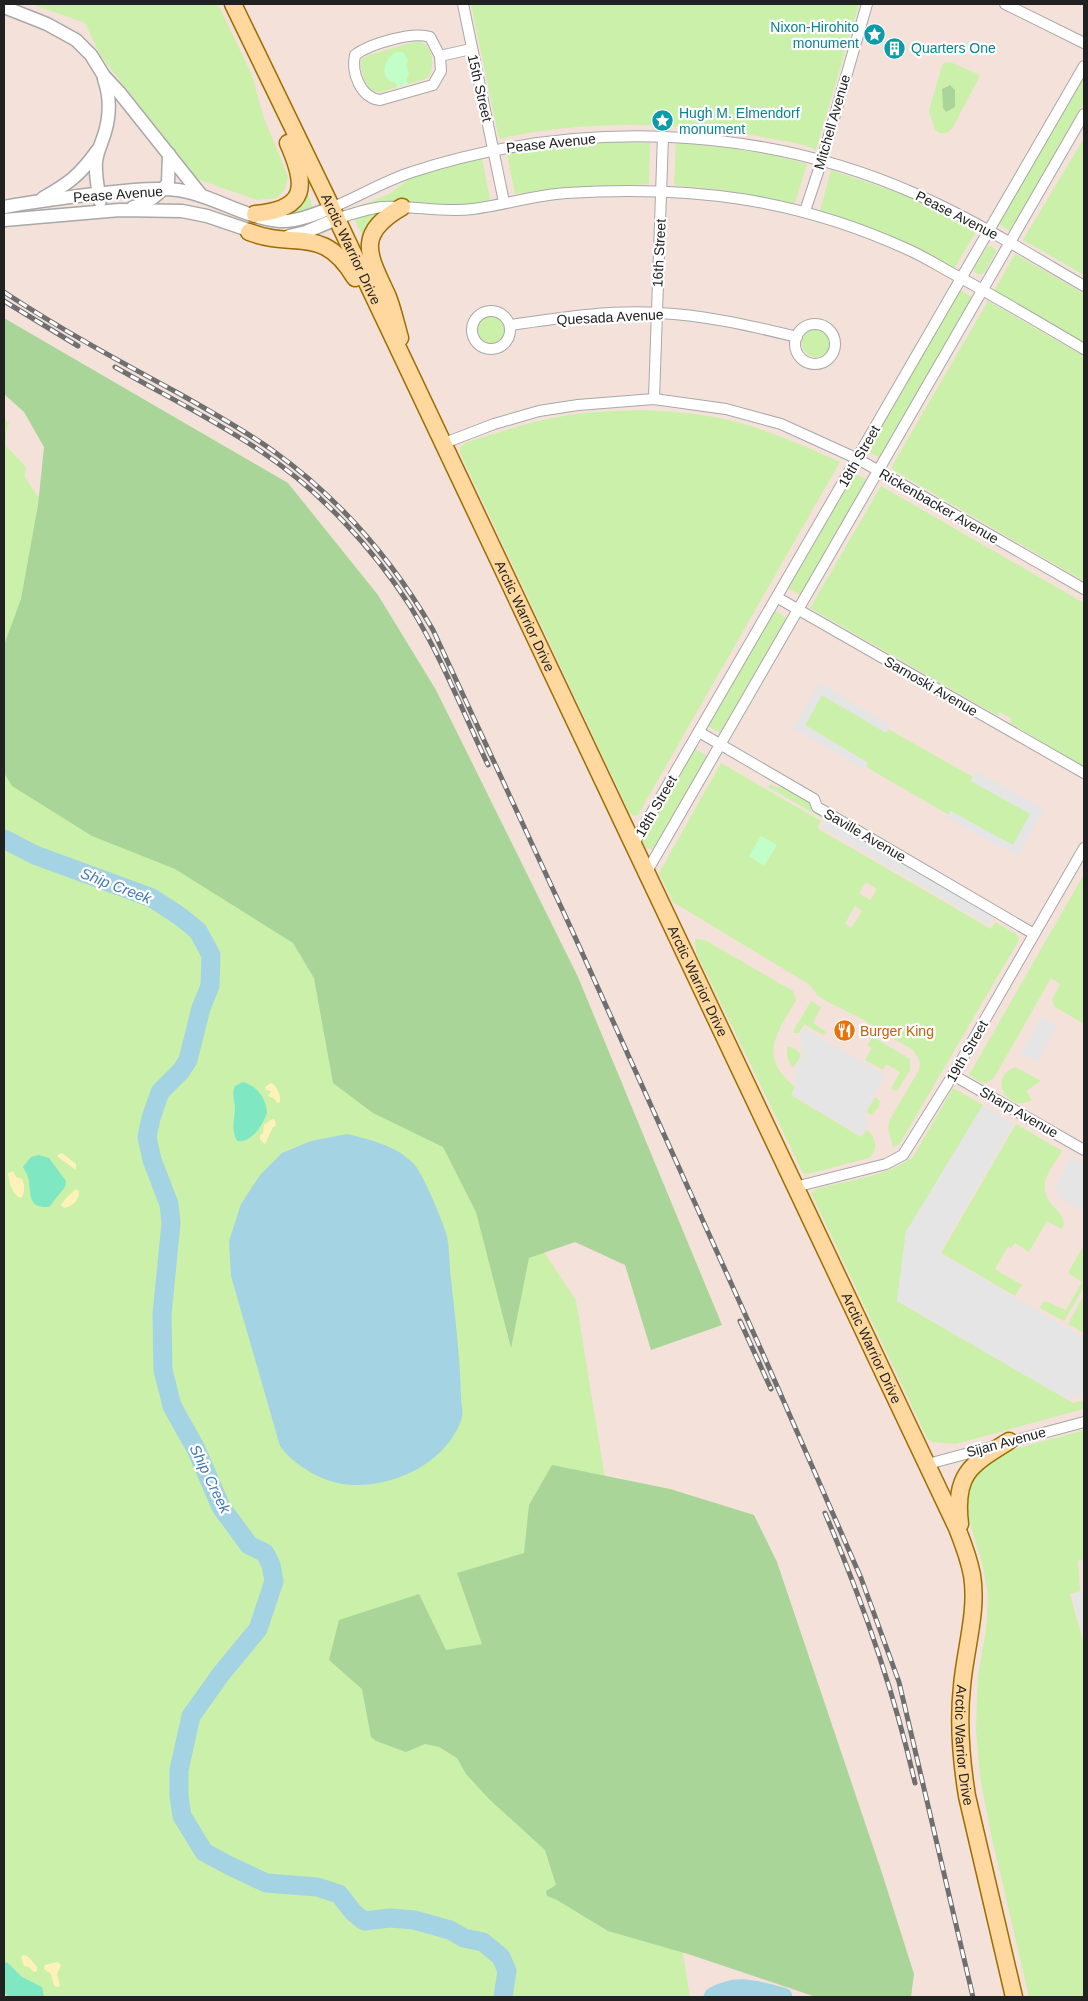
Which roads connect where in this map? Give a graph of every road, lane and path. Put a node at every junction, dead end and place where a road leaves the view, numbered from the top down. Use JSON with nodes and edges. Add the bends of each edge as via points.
{"nodes":[{"id":1,"x":233,"y":4,"type":"edge"},
{"id":2,"x":463,"y":4,"type":"edge"},
{"id":3,"x":867,"y":4,"type":"edge"},
{"id":4,"x":1005,"y":4,"type":"edge"},
{"id":5,"x":4,"y":6,"type":"edge"},
{"id":6,"x":1084,"y":43,"type":"edge"},
{"id":7,"x":471,"y":49,"type":"junction"},
{"id":8,"x":440,"y":56,"type":"junction"},
{"id":9,"x":1084,"y":66,"type":"edge"},
{"id":10,"x":104,"y":76,"type":"junction"},
{"id":11,"x":267,"y":77,"type":"junction"},
{"id":12,"x":1084,"y":114,"type":"edge"},
{"id":13,"x":663,"y":136,"type":"junction"},
{"id":14,"x":98,"y":149,"type":"junction"},
{"id":15,"x":494,"y":150,"type":"junction"},
{"id":16,"x":168,"y":154,"type":"junction"},
{"id":17,"x":822,"y":160,"type":"junction"},
{"id":18,"x":162,"y":190,"type":"junction"},
{"id":19,"x":662,"y":191,"type":"junction"},
{"id":20,"x":99,"y":194,"type":"junction"},
{"id":21,"x":202,"y":195,"type":"junction"},
{"id":22,"x":39,"y":200,"type":"junction"},
{"id":23,"x":504,"y":202,"type":"junction"},
{"id":24,"x":4,"y":207,"type":"edge"},
{"id":25,"x":402,"y":208,"type":"junction"},
{"id":26,"x":114,"y":211,"type":"junction"},
{"id":27,"x":805,"y":211,"type":"junction"},
{"id":28,"x":334,"y":213,"type":"junction"},
{"id":29,"x":255,"y":214,"type":"junction"},
{"id":30,"x":4,"y":220,"type":"edge"},
{"id":31,"x":988,"y":230,"type":"junction"},
{"id":32,"x":249,"y":232,"type":"junction"},
{"id":33,"x":1010,"y":243,"type":"junction"},
{"id":34,"x":961,"y":279,"type":"junction"},
{"id":35,"x":1084,"y":286,"type":"edge"},
{"id":36,"x":983,"y":289,"type":"junction"},
{"id":37,"x":657,"y":312,"type":"junction"},
{"id":38,"x":510,"y":325,"type":"dead end"},
{"id":39,"x":797,"y":337,"type":"dead end"},
{"id":40,"x":396,"y":347,"type":"junction"},
{"id":41,"x":1084,"y":349,"type":"edge"},
{"id":42,"x":408,"y":371,"type":"junction"},
{"id":43,"x":654,"y":399,"type":"junction"},
{"id":44,"x":442,"y":444,"type":"junction"},
{"id":45,"x":858,"y":459,"type":"junction"},
{"id":46,"x":878,"y":471,"type":"junction"},
{"id":47,"x":1084,"y":589,"type":"edge"},
{"id":48,"x":778,"y":598,"type":"junction"},
{"id":49,"x":798,"y":610,"type":"junction"},
{"id":50,"x":699,"y":732,"type":"junction"},
{"id":51,"x":720,"y":745,"type":"junction"},
{"id":52,"x":1084,"y":773,"type":"edge"},
{"id":53,"x":633,"y":845,"type":"junction"},
{"id":54,"x":1084,"y":848,"type":"edge"},
{"id":55,"x":646,"y":872,"type":"junction"},
{"id":56,"x":1034,"y":934,"type":"junction"},
{"id":57,"x":953,"y":1075,"type":"junction"},
{"id":58,"x":1084,"y":1150,"type":"edge"},
{"id":59,"x":795,"y":1187,"type":"junction"},
{"id":60,"x":1084,"y":1422,"type":"edge"},
{"id":61,"x":1009,"y":1441,"type":"junction"},
{"id":62,"x":928,"y":1464,"type":"junction"},
{"id":63,"x":963,"y":1544,"type":"junction"},
{"id":64,"x":1014,"y":1997,"type":"edge"}],
"edges":[{"from":1,"to":11,"type":"main road","name":"Arctic Warrior Drive"},
{"from":2,"to":7,"type":"street","name":"15th Street"},
{"from":3,"to":17,"type":"street","name":"Mitchell Avenue"},
{"from":4,"to":6,"type":"street"},
{"from":5,"to":10,"type":"street","via":[[76,40],[91,55]]},
{"from":7,"to":8,"type":"street"},
{"from":7,"to":15,"type":"street","name":"15th Street"},
{"from":8,"to":8,"type":"street","via":[[430,37],[423,34],[362,49],[354,55],[353,63],[365,94],[380,100],[433,85],[441,71]]},
{"from":9,"to":31,"type":"street","name":"18th Street"},
{"from":10,"to":14,"type":"street","via":[[109,110]]},
{"from":10,"to":16,"type":"street"},
{"from":11,"to":28,"type":"main road","name":"Arctic Warrior Drive"},
{"from":11,"to":29,"type":"main road","via":[[275,110],[295,158],[300,188],[290,206]]},
{"from":12,"to":33,"type":"street","name":"18th Street"},
{"from":13,"to":15,"type":"street","name":"Pease Avenue","via":[[555,141]]},
{"from":13,"to":17,"type":"street","name":"Pease Avenue","via":[[728,142]]},
{"from":13,"to":19,"type":"street","name":"16th Street"},
{"from":14,"to":20,"type":"street"},
{"from":14,"to":22,"type":"street","via":[[71,182]]},
{"from":15,"to":23,"type":"street","name":"15th Street"},
{"from":15,"to":28,"type":"street","name":"Pease Avenue","via":[[410,173]]},
{"from":16,"to":18,"type":"street","via":[[168,183]]},
{"from":16,"to":21,"type":"street"},
{"from":17,"to":27,"type":"street","name":"Mitchell Avenue"},
{"from":17,"to":31,"type":"street","name":"Pease Avenue","via":[[915,193]]},
{"from":18,"to":20,"type":"street","name":"Pease Avenue"},
{"from":18,"to":21,"type":"street","name":"Pease Avenue"},
{"from":18,"to":26,"type":"street","via":[[143,204]]},
{"from":19,"to":23,"type":"street","name":"Pease Avenue","via":[[564,193]]},
{"from":19,"to":27,"type":"street","name":"Pease Avenue","via":[[719,195]]},
{"from":19,"to":37,"type":"street","name":"16th Street"},
{"from":20,"to":22,"type":"street","name":"Pease Avenue"},
{"from":20,"to":26,"type":"street","via":[[100,202]]},
{"from":21,"to":29,"type":"street","name":"Pease Avenue"},
{"from":22,"to":24,"type":"street","name":"Pease Avenue"},
{"from":23,"to":25,"type":"street","name":"Pease Avenue","via":[[452,211]]},
{"from":25,"to":28,"type":"street","name":"Pease Avenue"},
{"from":25,"to":42,"type":"main road","via":[[378,224],[369,243],[369,253],[394,313]]},
{"from":26,"to":30,"type":"street","name":"Pease Avenue"},
{"from":26,"to":32,"type":"street","name":"Pease Avenue","via":[[182,211],[207,216]]},
{"from":27,"to":34,"type":"street","name":"Pease Avenue","via":[[910,250]]},
{"from":28,"to":29,"type":"street","name":"Pease Avenue","via":[[280,220]]},
{"from":28,"to":32,"type":"street","name":"Pease Avenue","via":[[306,232],[292,236]]},
{"from":28,"to":40,"type":"main road","name":"Arctic Warrior Drive"},
{"from":31,"to":33,"type":"street","name":"Pease Avenue"},
{"from":31,"to":34,"type":"street","name":"18th Street"},
{"from":32,"to":40,"type":"main road","via":[[274,239],[312,241],[333,251],[348,267],[376,322]]},
{"from":33,"to":35,"type":"street","name":"Pease Avenue"},
{"from":33,"to":36,"type":"street","name":"18th Street"},
{"from":34,"to":36,"type":"street","name":"Pease Avenue"},
{"from":34,"to":45,"type":"street","name":"18th Street"},
{"from":36,"to":41,"type":"street","name":"Pease Avenue"},
{"from":36,"to":46,"type":"street","name":"18th Street"},
{"from":37,"to":38,"type":"street","name":"Quesada Avenue","via":[[577,315]]},
{"from":37,"to":39,"type":"street","name":"Quesada Avenue","via":[[725,321]]},
{"from":37,"to":43,"type":"street","name":"16th Street"},
{"from":40,"to":42,"type":"main road","name":"Arctic Warrior Drive"},
{"from":42,"to":44,"type":"main road","name":"Arctic Warrior Drive"},
{"from":43,"to":44,"type":"street","name":"Rickenbacker Avenue","via":[[539,411]]},
{"from":43,"to":45,"type":"street","name":"Rickenbacker Avenue","via":[[726,409],[781,424]]},
{"from":44,"to":53,"type":"main road","name":"Arctic Warrior Drive"},
{"from":45,"to":46,"type":"street","name":"Rickenbacker Avenue"},
{"from":45,"to":48,"type":"street","name":"18th Street"},
{"from":46,"to":47,"type":"street","name":"Rickenbacker Avenue"},
{"from":46,"to":49,"type":"street","name":"18th Street"},
{"from":48,"to":49,"type":"street","name":"Sarnoski Avenue"},
{"from":48,"to":50,"type":"street","name":"18th Street"},
{"from":49,"to":51,"type":"street","name":"18th Street"},
{"from":49,"to":52,"type":"street","name":"Sarnoski Avenue"},
{"from":50,"to":51,"type":"street","name":"Saville Avenue"},
{"from":50,"to":53,"type":"street","name":"18th Street"},
{"from":51,"to":55,"type":"street","name":"18th Street"},
{"from":51,"to":56,"type":"street","name":"Saville Avenue","via":[[814,799],[817,807]]},
{"from":53,"to":55,"type":"main road","name":"Arctic Warrior Drive"},
{"from":54,"to":56,"type":"street","name":"19th Street"},
{"from":55,"to":59,"type":"main road","name":"Arctic Warrior Drive"},
{"from":56,"to":57,"type":"street","name":"19th Street"},
{"from":57,"to":58,"type":"street","name":"Sharp Avenue"},
{"from":57,"to":59,"type":"street","name":"19th Street","via":[[903,1155],[886,1164]]},
{"from":59,"to":62,"type":"main road","name":"Arctic Warrior Drive"},
{"from":60,"to":61,"type":"street","name":"Sijan Avenue"},
{"from":61,"to":62,"type":"street","name":"Sijan Avenue"},
{"from":61,"to":63,"type":"main road","via":[[978,1460],[967,1473],[959,1491]]},
{"from":62,"to":63,"type":"main road","name":"Arctic Warrior Drive"},
{"from":63,"to":64,"type":"main road","name":"Arctic Warrior Drive","via":[[972,1577],[973,1602],[962,1686],[962,1766]]}]}
